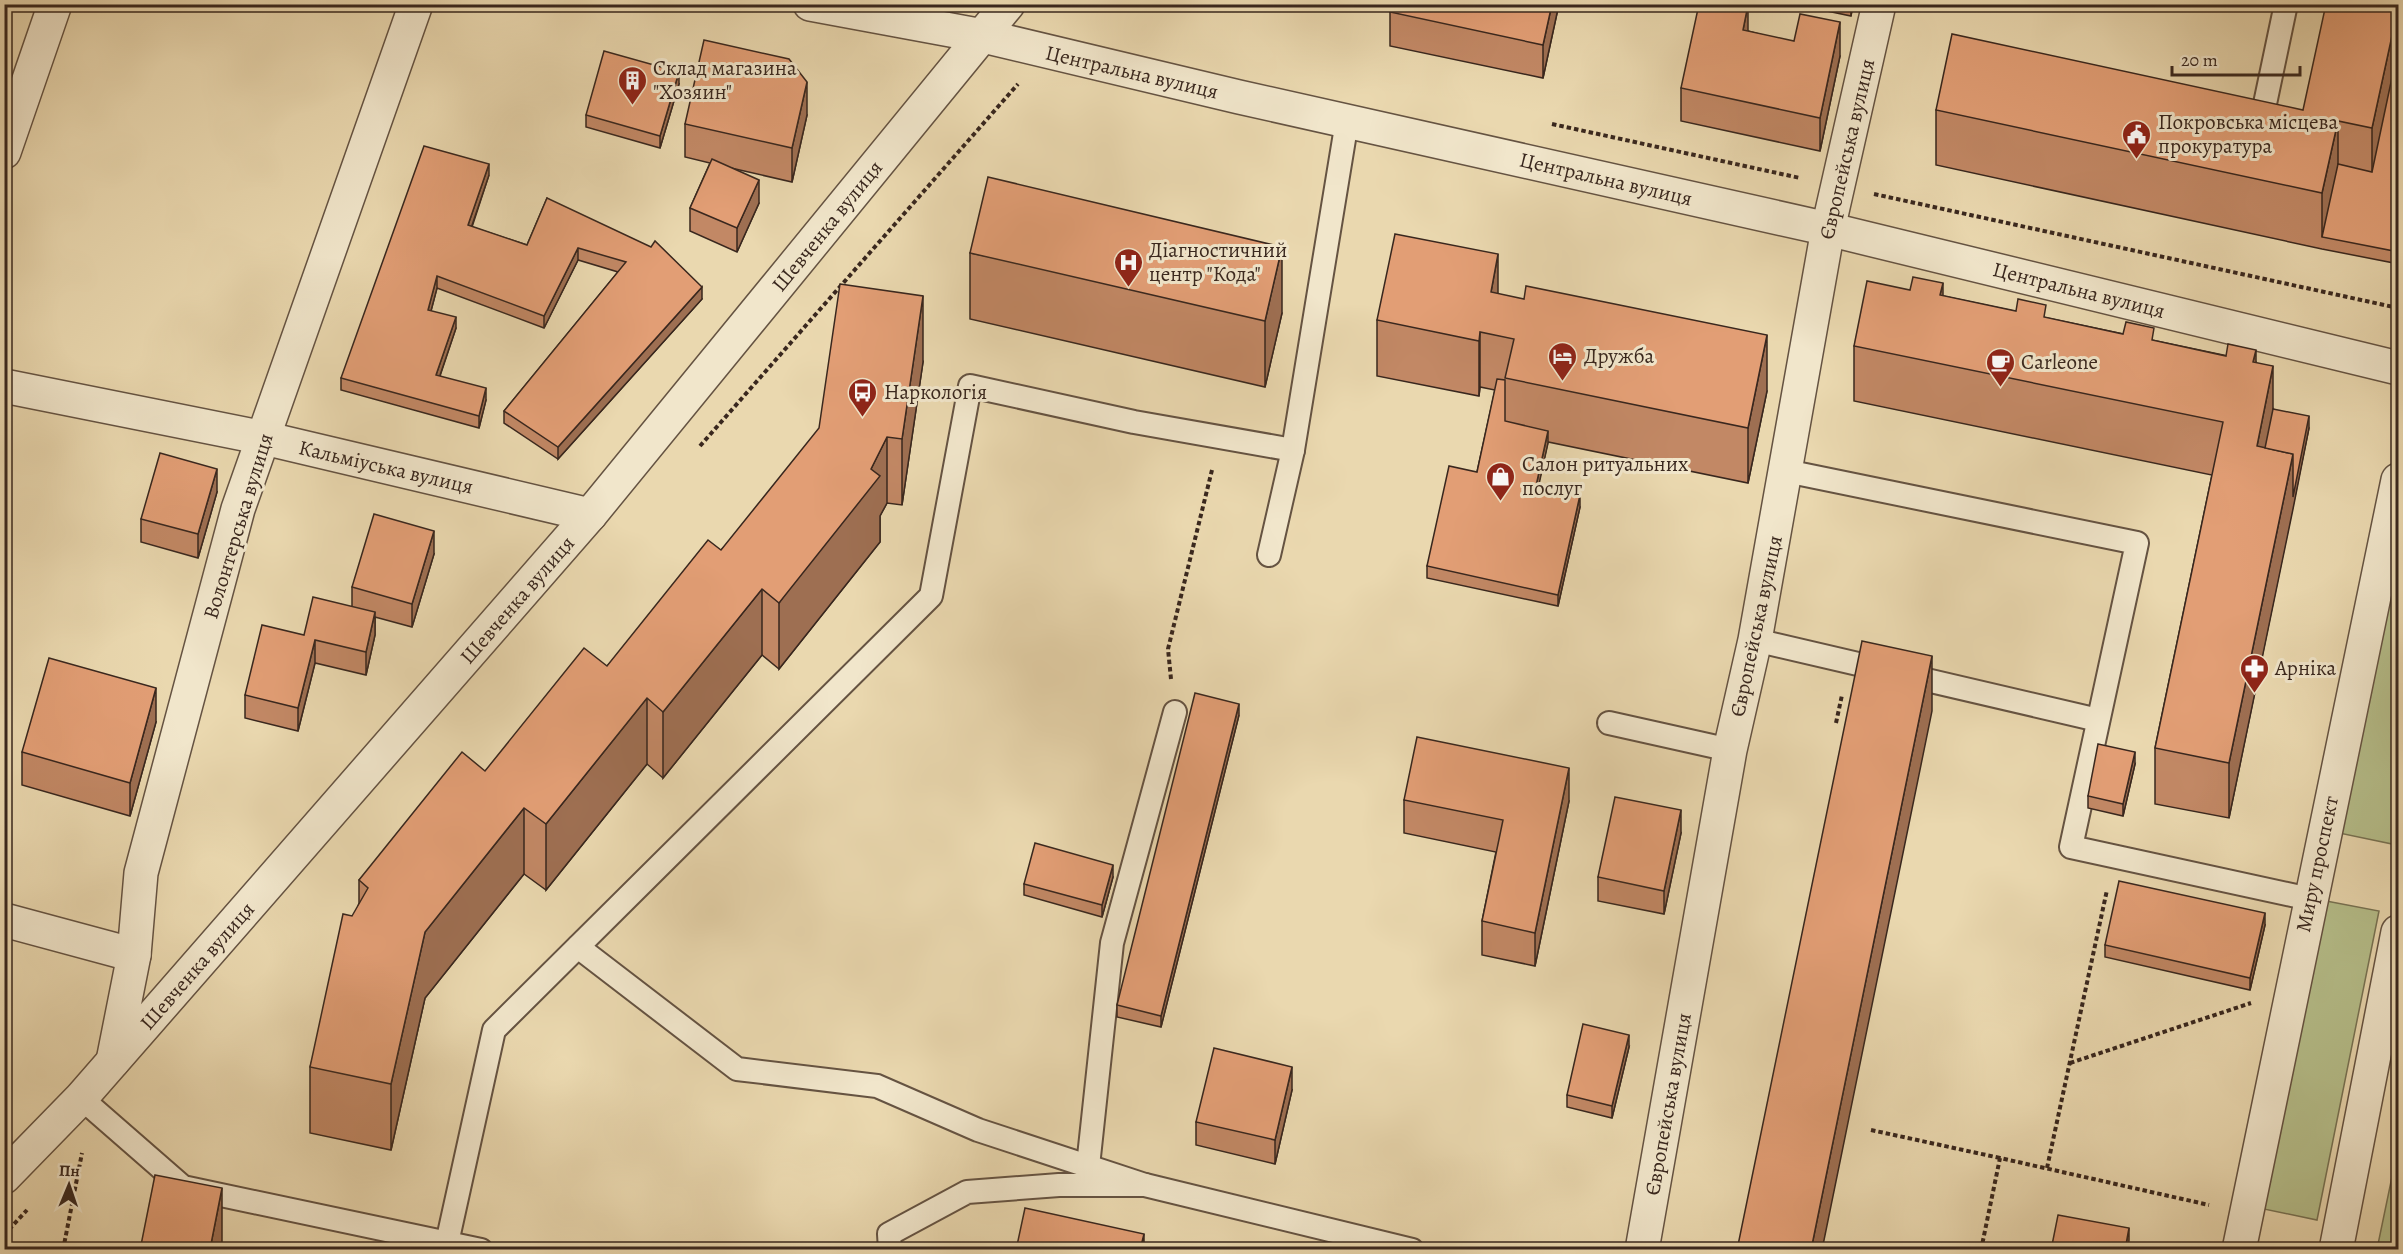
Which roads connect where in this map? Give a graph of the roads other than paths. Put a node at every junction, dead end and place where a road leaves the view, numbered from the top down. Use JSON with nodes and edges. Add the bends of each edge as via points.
{"nodes":[{"id":1,"x":56,"y":4,"type":"edge"},
{"id":2,"x":416,"y":4,"type":"edge"},
{"id":3,"x":810,"y":4,"type":"edge"},
{"id":4,"x":1008,"y":4,"type":"edge"},
{"id":5,"x":1879,"y":4,"type":"edge"},
{"id":6,"x":2286,"y":4,"type":"edge"},
{"id":7,"x":983,"y":36,"type":"junction"},
{"id":8,"x":2227,"y":111,"type":"edge"},
{"id":9,"x":1347,"y":121,"type":"junction"},
{"id":10,"x":4,"y":152,"type":"edge"},
{"id":11,"x":1828,"y":229,"type":"junction"},
{"id":12,"x":2398,"y":368,"type":"edge"},
{"id":13,"x":4,"y":386,"type":"edge"},
{"id":14,"x":264,"y":438,"type":"junction"},
{"id":15,"x":1293,"y":450,"type":"junction"},
{"id":16,"x":1786,"y":471,"type":"junction"},
{"id":17,"x":2398,"y":480,"type":"edge"},
{"id":18,"x":590,"y":515,"type":"junction"},
{"id":19,"x":1269,"y":555,"type":"dead end"},
{"id":20,"x":1755,"y":640,"type":"junction"},
{"id":21,"x":1175,"y":712,"type":"road end"},
{"id":22,"x":2098,"y":720,"type":"junction"},
{"id":23,"x":1609,"y":723,"type":"dead end"},
{"id":24,"x":1730,"y":750,"type":"junction"},
{"id":25,"x":2310,"y":899,"type":"junction"},
{"id":26,"x":4,"y":920,"type":"edge"},
{"id":27,"x":2398,"y":932,"type":"edge"},
{"id":28,"x":578,"y":947,"type":"junction"},
{"id":29,"x":134,"y":955,"type":"junction"},
{"id":30,"x":113,"y":1061,"type":"junction"},
{"id":31,"x":81,"y":1098,"type":"junction"},
{"id":32,"x":1088,"y":1166,"type":"junction"},
{"id":33,"x":4,"y":1177,"type":"edge"},
{"id":34,"x":1145,"y":1185,"type":"junction"},
{"id":35,"x":447,"y":1243,"type":"junction"},
{"id":36,"x":480,"y":1250,"type":"edge"},
{"id":37,"x":890,"y":1250,"type":"edge"},
{"id":38,"x":1412,"y":1250,"type":"edge"},
{"id":39,"x":1642,"y":1250,"type":"edge"},
{"id":40,"x":2239,"y":1250,"type":"edge"},
{"id":41,"x":2336,"y":1250,"type":"edge"}],
"edges":[{"from":1,"to":10,"type":"street"},
{"from":2,"to":14,"type":"street","name":"Волонтерська вулиця"},
{"from":3,"to":7,"type":"street","name":"Центральна вулиця"},
{"from":4,"to":7,"type":"street","name":"Шевченка вулиця"},
{"from":5,"to":11,"type":"street","name":"Європейська вулиця"},
{"from":6,"to":8,"type":"lane","via":[[2262,118]]},
{"from":7,"to":9,"type":"street","name":"Центральна вулиця"},
{"from":7,"to":18,"type":"street","name":"Шевченка вулиця"},
{"from":9,"to":11,"type":"street","name":"Центральна вулиця"},
{"from":9,"to":15,"type":"lane"},
{"from":11,"to":12,"type":"street","name":"Центральна вулиця"},
{"from":11,"to":16,"type":"street","name":"Європейська вулиця"},
{"from":13,"to":14,"type":"street","name":"Кальміуська вулиця"},
{"from":14,"to":18,"type":"street","name":"Кальміуська вулиця"},
{"from":14,"to":29,"type":"street","name":"Волонтерська вулиця","via":[[238,509],[141,873]]},
{"from":15,"to":19,"type":"lane"},
{"from":15,"to":28,"type":"lane","via":[[1134,422],[970,386],[931,596]]},
{"from":16,"to":20,"type":"street","name":"Європейська вулиця"},
{"from":16,"to":22,"type":"lane","via":[[2137,543]]},
{"from":17,"to":25,"type":"street","name":"Миру проспект"},
{"from":18,"to":30,"type":"street","name":"Шевченка вулиця"},
{"from":20,"to":22,"type":"lane"},
{"from":20,"to":24,"type":"street","name":"Європейська вулиця"},
{"from":21,"to":32,"type":"lane","via":[[1113,943]]},
{"from":22,"to":25,"type":"lane","via":[[2070,847]]},
{"from":23,"to":24,"type":"lane"},
{"from":24,"to":39,"type":"street","name":"Європейська вулиця"},
{"from":25,"to":40,"type":"street","name":"Миру проспект"},
{"from":26,"to":29,"type":"street"},
{"from":27,"to":41,"type":"street"},
{"from":28,"to":32,"type":"lane","via":[[737,1069],[877,1086],[978,1130]]},
{"from":28,"to":35,"type":"lane","via":[[494,1030]]},
{"from":29,"to":30,"type":"street","name":"Волонтерська вулиця"},
{"from":30,"to":31,"type":"street","name":"Шевченка вулиця"},
{"from":31,"to":33,"type":"street","name":"Шевченка вулиця"},
{"from":31,"to":35,"type":"lane","via":[[183,1187]]},
{"from":32,"to":34,"type":"lane"},
{"from":34,"to":37,"type":"lane","via":[[1059,1185],[967,1192],[889,1234]]},
{"from":34,"to":38,"type":"lane"},
{"from":35,"to":36,"type":"lane"}]}
